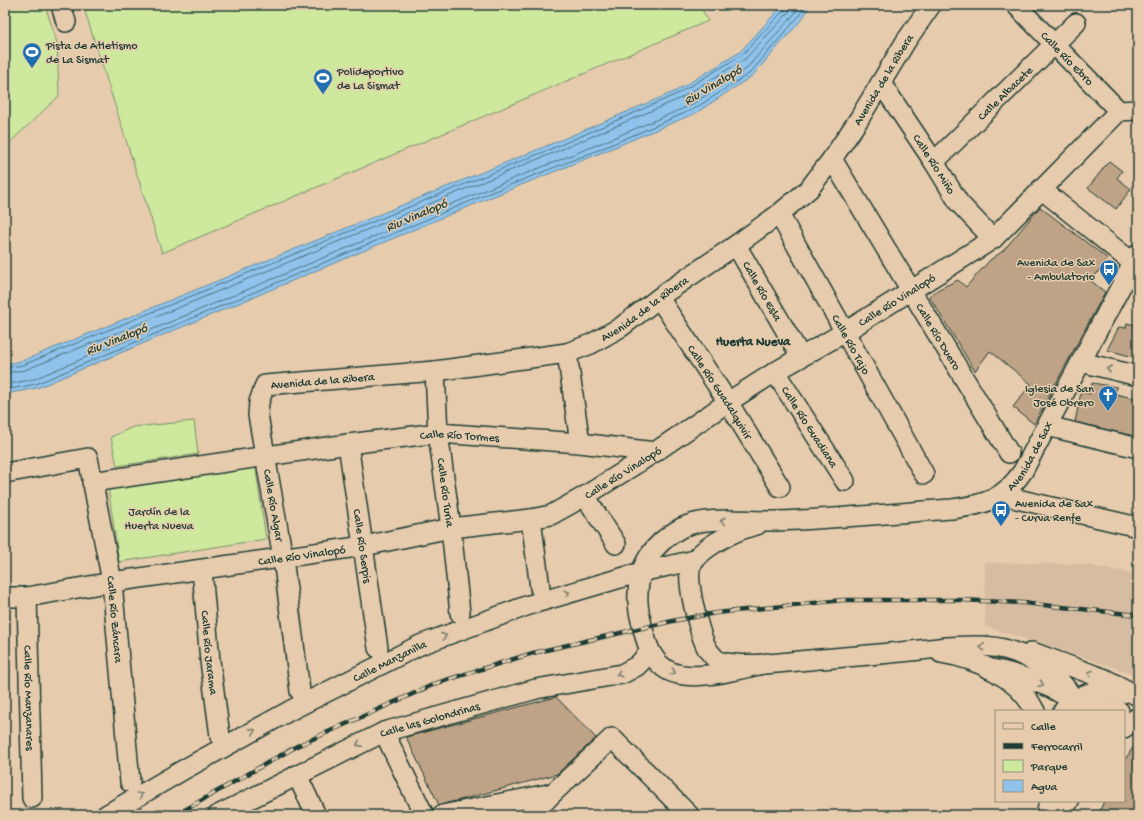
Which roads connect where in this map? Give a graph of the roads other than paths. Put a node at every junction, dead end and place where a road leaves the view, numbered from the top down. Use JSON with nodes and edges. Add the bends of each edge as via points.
{"nodes":[{"id":1,"x":931,"y":5,"type":"edge"},
{"id":2,"x":1016,"y":5,"type":"edge"},
{"id":3,"x":1076,"y":23,"type":"dead end"},
{"id":4,"x":1055,"y":44,"type":"junction"},
{"id":5,"x":880,"y":83,"type":"junction"},
{"id":6,"x":1138,"y":110,"type":"edge"},
{"id":7,"x":1119,"y":111,"type":"junction"},
{"id":8,"x":832,"y":159,"type":"junction"},
{"id":9,"x":934,"y":162,"type":"junction"},
{"id":10,"x":1041,"y":189,"type":"junction"},
{"id":11,"x":779,"y":214,"type":"junction"},
{"id":12,"x":993,"y":240,"type":"junction"},
{"id":13,"x":736,"y":245,"type":"junction"},
{"id":14,"x":1136,"y":258,"type":"edge"},
{"id":15,"x":912,"y":291,"type":"junction"},
{"id":16,"x":659,"y":298,"type":"junction"},
{"id":17,"x":845,"y":332,"type":"junction"},
{"id":18,"x":567,"y":353,"type":"junction"},
{"id":19,"x":801,"y":357,"type":"junction"},
{"id":20,"x":1081,"y":362,"type":"junction"},
{"id":21,"x":435,"y":371,"type":"junction"},
{"id":22,"x":775,"y":372,"type":"junction"},
{"id":23,"x":1138,"y":376,"type":"edge"},
{"id":24,"x":728,"y":402,"type":"junction"},
{"id":25,"x":258,"y":414,"type":"joint"},
{"id":26,"x":1047,"y":426,"type":"junction"},
{"id":27,"x":438,"y":432,"type":"junction"},
{"id":28,"x":580,"y":443,"type":"junction"},
{"id":29,"x":348,"y":444,"type":"junction"},
{"id":30,"x":1138,"y":448,"type":"edge"},
{"id":31,"x":655,"y":452,"type":"junction"},
{"id":32,"x":1009,"y":453,"type":"dead end"},
{"id":33,"x":265,"y":457,"type":"junction"},
{"id":34,"x":5,"y":473,"type":"edge"},
{"id":35,"x":924,"y":474,"type":"dead end"},
{"id":36,"x":92,"y":482,"type":"junction"},
{"id":37,"x":845,"y":482,"type":"dead end"},
{"id":38,"x":780,"y":487,"type":"dead end"},
{"id":39,"x":1007,"y":491,"type":"junction"},
{"id":40,"x":585,"y":496,"type":"junction"},
{"id":41,"x":531,"y":518,"type":"junction"},
{"id":42,"x":776,"y":521,"type":"junction"},
{"id":43,"x":1138,"y":527,"type":"edge"},
{"id":44,"x":451,"y":528,"type":"junction"},
{"id":45,"x":616,"y":544,"type":"dead end"},
{"id":46,"x":364,"y":546,"type":"junction"},
{"id":47,"x":283,"y":558,"type":"junction"},
{"id":48,"x":695,"y":560,"type":"junction"},
{"id":49,"x":202,"y":570,"type":"junction"},
{"id":50,"x":641,"y":572,"type":"junction"},
{"id":51,"x":112,"y":582,"type":"junction"},
{"id":52,"x":540,"y":588,"type":"dead end"},
{"id":53,"x":5,"y":597,"type":"edge"},
{"id":54,"x":26,"y":597,"type":"junction"},
{"id":55,"x":460,"y":613,"type":"dead end"},
{"id":56,"x":378,"y":648,"type":"dead end"},
{"id":57,"x":922,"y":650,"type":"junction"},
{"id":58,"x":1008,"y":650,"type":"junction"},
{"id":59,"x":650,"y":652,"type":"junction"},
{"id":60,"x":767,"y":663,"type":"junction"},
{"id":61,"x":990,"y":669,"type":"junction"},
{"id":62,"x":300,"y":691,"type":"dead end"},
{"id":63,"x":1138,"y":697,"type":"edge"},
{"id":64,"x":1072,"y":707,"type":"edge"},
{"id":65,"x":1035,"y":710,"type":"edge"},
{"id":66,"x":1113,"y":710,"type":"edge"},
{"id":67,"x":1125,"y":712,"type":"edge"},
{"id":68,"x":1138,"y":712,"type":"edge"},
{"id":69,"x":1138,"y":716,"type":"edge"},
{"id":70,"x":1125,"y":727,"type":"edge"},
{"id":71,"x":384,"y":732,"type":"junction"},
{"id":72,"x":220,"y":736,"type":"dead end"},
{"id":73,"x":297,"y":775,"type":"junction"},
{"id":74,"x":130,"y":782,"type":"dead end"},
{"id":75,"x":32,"y":798,"type":"dead end"},
{"id":76,"x":1049,"y":802,"type":"edge"},
{"id":77,"x":1067,"y":802,"type":"edge"},
{"id":78,"x":544,"y":807,"type":"edge"},
{"id":79,"x":106,"y":815,"type":"edge"},
{"id":80,"x":218,"y":815,"type":"edge"},
{"id":81,"x":316,"y":815,"type":"edge"},
{"id":82,"x":424,"y":815,"type":"edge"},
{"id":83,"x":442,"y":815,"type":"edge"},
{"id":84,"x":689,"y":815,"type":"edge"},
{"id":85,"x":1046,"y":815,"type":"edge"},
{"id":86,"x":1060,"y":815,"type":"edge"}],
"edges":[{"from":1,"to":5,"type":"street","name":"Avenida de la Ribera"},
{"from":2,"to":4,"type":"street","name":"Calle Río Ebro"},
{"from":3,"to":4,"type":"street","name":"Calle Albacete"},
{"from":4,"to":7,"type":"street","name":"Calle Río Ebro"},
{"from":4,"to":9,"type":"street","name":"Calle Albacete"},
{"from":5,"to":8,"type":"street","name":"Avenida de la Ribera"},
{"from":5,"to":9,"type":"street","name":"Calle Río Miño"},
{"from":6,"to":7,"type":"street"},
{"from":7,"to":10,"type":"street","name":"Calle Río Vinalopó"},
{"from":8,"to":11,"type":"street","name":"Avenida de la Ribera","via":[[809,189]]},
{"from":8,"to":15,"type":"street","name":"Calle Río Duero"},
{"from":9,"to":12,"type":"street","name":"Calle Río Miño","via":[[959,203]]},
{"from":10,"to":12,"type":"street","name":"Calle Río Vinalopó"},
{"from":10,"to":14,"type":"street"},
{"from":11,"to":13,"type":"street","name":"Avenida de la Ribera"},
{"from":11,"to":17,"type":"street","name":"Calle Río Tajo"},
{"from":12,"to":15,"type":"street","name":"Calle Río Vinalopó"},
{"from":13,"to":16,"type":"street","name":"Avenida de la Ribera"},
{"from":13,"to":19,"type":"street","name":"Calle Río Esla"},
{"from":14,"to":20,"type":"street","name":"Avenida de Sax"},
{"from":15,"to":17,"type":"street","name":"Calle Río Vinalopó"},
{"from":15,"to":32,"type":"street","name":"Calle Río Duero"},
{"from":16,"to":18,"type":"street","name":"Avenida de la Ribera","via":[[621,327],[591,344]]},
{"from":16,"to":24,"type":"street","name":"Calle Río Guadalquivir"},
{"from":17,"to":19,"type":"street","name":"Calle Río Vinalopó"},
{"from":17,"to":35,"type":"street","name":"Calle Río Tajo"},
{"from":18,"to":21,"type":"street","name":"Avenida de la Ribera"},
{"from":18,"to":28,"type":"street"},
{"from":19,"to":22,"type":"street","name":"Calle Río Vinalopó"},
{"from":23,"to":20,"type":"street","one_way":true},
{"from":20,"to":26,"type":"street","name":"Avenida de Sax"},
{"from":21,"to":25,"type":"street","name":"Avenida de la Ribera","via":[[265,385]]},
{"from":21,"to":27,"type":"street","name":"Calle Río Turia"},
{"from":22,"to":24,"type":"street","name":"Calle Río Vinalopó"},
{"from":22,"to":37,"type":"street","name":"Calle Río Guadiana"},
{"from":24,"to":31,"type":"street","name":"Calle Río Vinalopó"},
{"from":24,"to":38,"type":"street","name":"Calle Río Guadalquivir"},
{"from":25,"to":33,"type":"street","name":"Calle Río Algar"},
{"from":26,"to":30,"type":"street"},
{"from":26,"to":39,"type":"street","name":"Avenida de Sax","via":[[1023,471]]},
{"from":27,"to":28,"type":"street","name":"Calle Río Tormes"},
{"from":27,"to":29,"type":"street","name":"Calle Río Tormes"},
{"from":27,"to":44,"type":"street","name":"Calle Río Turia"},
{"from":28,"to":31,"type":"street","name":"Calle Río Tormes"},
{"from":29,"to":33,"type":"street","name":"Calle Río Tormes"},
{"from":29,"to":46,"type":"street","name":"Calle Río Serpis"},
{"from":31,"to":40,"type":"street","name":"Calle Río Vinalopó"},
{"from":33,"to":36,"type":"street","name":"Calle Río Tormes"},
{"from":33,"to":47,"type":"street","name":"Calle Río Algar"},
{"from":34,"to":36,"type":"street","name":"Calle Río Záncara","via":[[88,458]]},
{"from":36,"to":51,"type":"street","name":"Calle Río Záncara"},
{"from":39,"to":42,"type":"street","name":"Avenida de Sax","via":[[988,502],[973,506]]},
{"from":39,"to":43,"type":"street","via":[[1017,499]]},
{"from":40,"to":41,"type":"street","name":"Calle Río Vinalopó","via":[[551,515]]},
{"from":40,"to":45,"type":"street"},
{"from":41,"to":44,"type":"street","name":"Calle Río Vinalopó"},
{"from":41,"to":52,"type":"street"},
{"from":42,"to":48,"type":"street","via":[[737,532],[712,546]]},
{"from":42,"to":50,"type":"street","one_way":true,"via":[[701,522],[683,527],[655,547]]},
{"from":44,"to":46,"type":"street","name":"Calle Río Vinalopó"},
{"from":44,"to":55,"type":"street","name":"Calle Río Turia"},
{"from":46,"to":47,"type":"street","name":"Calle Río Vinalopó"},
{"from":46,"to":56,"type":"street","name":"Calle Río Serpis"},
{"from":47,"to":49,"type":"street","name":"Calle Río Vinalopó"},
{"from":47,"to":62,"type":"street","name":"Calle Río Algar"},
{"from":48,"to":50,"type":"street","name":"Calle Manzanilla"},
{"from":60,"to":48,"type":"street","one_way":true,"via":[[720,662],[708,650],[690,593],[689,574]]},
{"from":49,"to":51,"type":"street","name":"Calle Río Vinalopó"},
{"from":49,"to":72,"type":"street","name":"Calle Río Jarama"},
{"from":50,"to":59,"type":"street","via":[[638,602],[646,645]]},
{"from":79,"to":50,"type":"street","name":"Calle Manzanilla","one_way":true,"via":[[291,710],[420,645],[529,605]]},
{"from":51,"to":54,"type":"street","name":"Calle Río Vinalopó"},
{"from":51,"to":74,"type":"street","name":"Calle Río Záncara"},
{"from":53,"to":54,"type":"street","name":"Calle Río Vinalopó"},
{"from":54,"to":75,"type":"street","name":"Calle Río Manzanares"},
{"from":58,"to":57,"type":"street","one_way":true,"via":[[971,646]]},
{"from":57,"to":60,"type":"street"},
{"from":57,"to":61,"type":"street","via":[[957,656]]},
{"from":63,"to":58,"type":"street","one_way":true,"via":[[1105,679],[1032,651]]},
{"from":58,"to":64,"type":"street","via":[[1033,661],[1057,678]]},
{"from":59,"to":60,"type":"street","one_way":true,"via":[[668,670],[678,674],[704,675]]},
{"from":59,"to":71,"type":"street","name":"Calle las Golondrinas","one_way":true,"via":[[637,666],[622,674],[536,689]]},
{"from":61,"to":64,"type":"street","one_way":true,"via":[[1020,676],[1049,688]]},
{"from":61,"to":65,"type":"street","via":[[1012,682],[1032,703]]},
{"from":63,"to":64,"type":"street","via":[[1096,691]]},
{"from":64,"to":66,"type":"street"},
{"from":67,"to":68,"type":"street"},
{"from":69,"to":70,"type":"street"},
{"from":71,"to":73,"type":"street","name":"Calle las Golondrinas","one_way":true},
{"from":71,"to":82,"type":"street"},
{"from":73,"to":80,"type":"street","name":"Calle las Golondrinas"},
{"from":73,"to":81,"type":"street"},
{"from":76,"to":85,"type":"street"},
{"from":77,"to":86,"type":"street"},
{"from":78,"to":83,"type":"street"},
{"from":78,"to":84,"type":"street","via":[[612,738]]}]}
